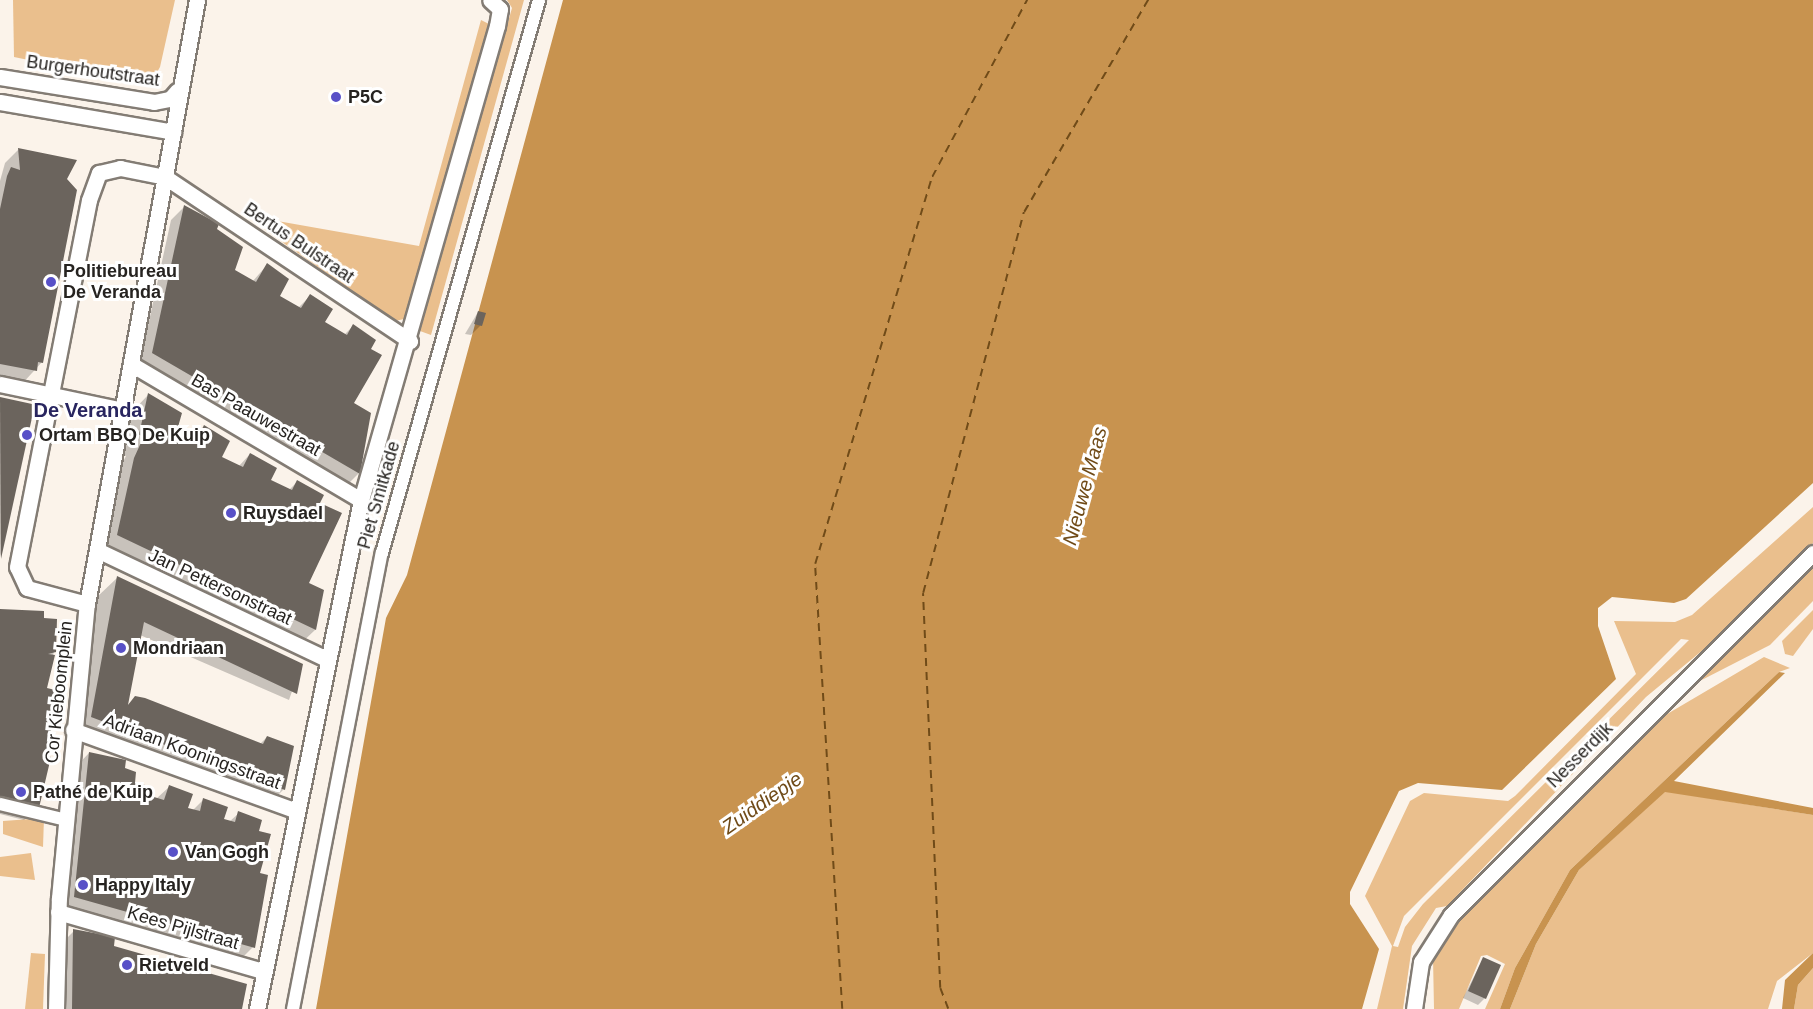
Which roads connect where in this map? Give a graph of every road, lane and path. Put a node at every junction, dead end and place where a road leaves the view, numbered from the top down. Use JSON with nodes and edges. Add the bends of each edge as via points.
{"nodes":[{"id":1,"x":197,"y":0,"type":"edge"},
{"id":2,"x":539,"y":0,"type":"edge"},
{"id":3,"x":495,"y":5,"type":"edge"},
{"id":4,"x":0,"y":77,"type":"edge"},
{"id":5,"x":177,"y":91,"type":"junction"},
{"id":6,"x":0,"y":102,"type":"edge"},
{"id":7,"x":173,"y":132,"type":"junction"},
{"id":8,"x":165,"y":177,"type":"junction"},
{"id":9,"x":410,"y":341,"type":"junction"},
{"id":10,"x":131,"y":364,"type":"junction"},
{"id":11,"x":0,"y":384,"type":"edge"},
{"id":12,"x":48,"y":394,"type":"junction"},
{"id":13,"x":123,"y":410,"type":"junction"},
{"id":14,"x":361,"y":500,"type":"junction"},
{"id":15,"x":97,"y":550,"type":"junction"},
{"id":16,"x":1813,"y":553,"type":"edge"},
{"id":17,"x":87,"y":604,"type":"junction"},
{"id":18,"x":327,"y":659,"type":"junction"},
{"id":19,"x":74,"y":730,"type":"junction"},
{"id":20,"x":0,"y":804,"type":"edge"},
{"id":21,"x":297,"y":811,"type":"junction"},
{"id":22,"x":62,"y":820,"type":"junction"},
{"id":23,"x":58,"y":912,"type":"junction"},
{"id":24,"x":263,"y":971,"type":"junction"},
{"id":25,"x":56,"y":1009,"type":"edge"},
{"id":26,"x":257,"y":1009,"type":"edge"},
{"id":27,"x":293,"y":1009,"type":"edge"},
{"id":28,"x":1414,"y":1009,"type":"edge"}],
"edges":[{"from":1,"to":5,"type":"street","name":"Cor Kieboomplein"},
{"from":2,"to":27,"type":"street","name":"Piet Smitkade","via":[[382,553]]},
{"from":3,"to":9,"type":"street","name":"Piet Smitkade"},
{"from":4,"to":5,"type":"street","name":"Burgerhoutstraat","via":[[154,102],[170,99]]},
{"from":5,"to":7,"type":"street","name":"Cor Kieboomplein"},
{"from":6,"to":7,"type":"street"},
{"from":7,"to":8,"type":"street","name":"Cor Kieboomplein"},
{"from":8,"to":9,"type":"street","name":"Bertus Bulstraat"},
{"from":8,"to":10,"type":"street","name":"Cor Kieboomplein"},
{"from":8,"to":12,"type":"street","name":"Cor Kieboomplein","via":[[114,168],[96,177]]},
{"from":9,"to":14,"type":"street","name":"Piet Smitkade"},
{"from":10,"to":13,"type":"street","name":"Cor Kieboomplein"},
{"from":10,"to":14,"type":"street","name":"Bas Paauwestraat"},
{"from":11,"to":12,"type":"street"},
{"from":12,"to":13,"type":"street"},
{"from":12,"to":17,"type":"street","name":"Cor Kieboomplein","via":[[17,567],[27,588]]},
{"from":13,"to":15,"type":"street","name":"Cor Kieboomplein"},
{"from":14,"to":18,"type":"street","name":"Piet Smitkade"},
{"from":15,"to":17,"type":"street","name":"Cor Kieboomplein"},
{"from":15,"to":18,"type":"street","name":"Jan Pettersonstraat"},
{"from":16,"to":28,"type":"street","name":"Nesserdijk","via":[[1451,915],[1421,962]]},
{"from":17,"to":19,"type":"street","name":"Cor Kieboomplein"},
{"from":18,"to":21,"type":"street","name":"Piet Smitkade"},
{"from":19,"to":21,"type":"street","name":"Adriaan Kooningsstraat"},
{"from":19,"to":22,"type":"street","name":"Cor Kieboomplein"},
{"from":20,"to":22,"type":"street"},
{"from":21,"to":24,"type":"street","name":"Piet Smitkade"},
{"from":22,"to":23,"type":"street","name":"Cor Kieboomplein"},
{"from":23,"to":24,"type":"street","name":"Kees Pijlstraat"},
{"from":23,"to":25,"type":"street","name":"Cor Kieboomplein"},
{"from":24,"to":26,"type":"street","name":"Piet Smitkade"}]}
